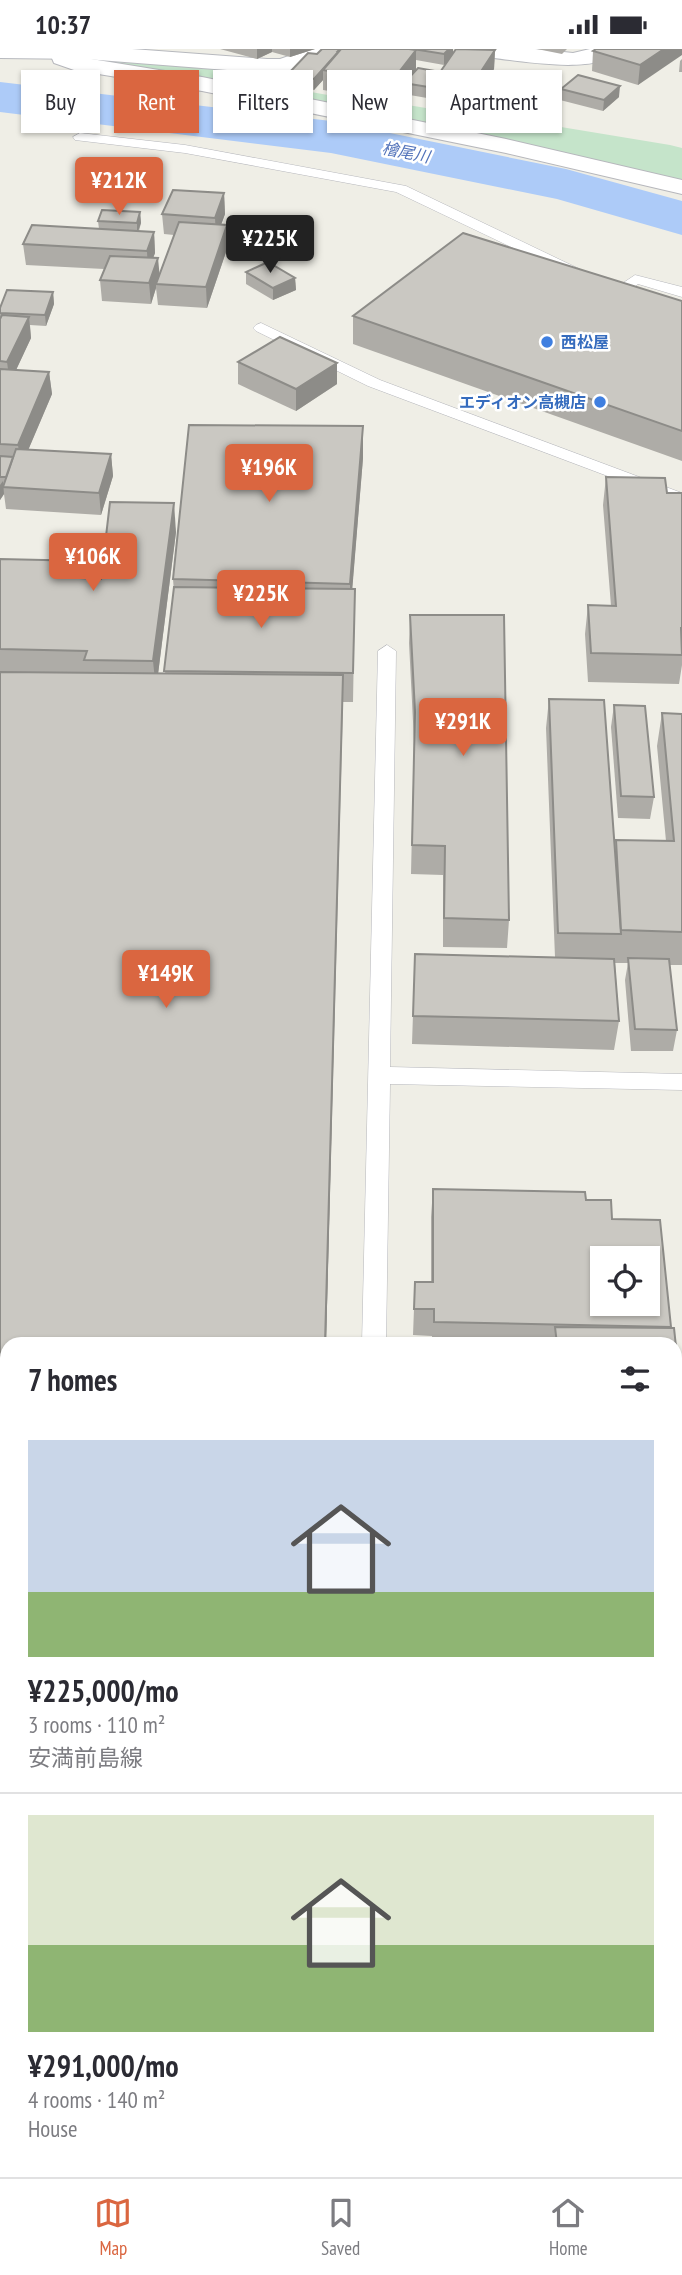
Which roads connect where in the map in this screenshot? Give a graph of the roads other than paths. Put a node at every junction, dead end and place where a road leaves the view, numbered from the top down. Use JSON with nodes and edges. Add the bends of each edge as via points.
{"nodes":[{"id":1,"x":331,"y":49,"type":"edge"},
{"id":2,"x":478,"y":49,"type":"edge"},
{"id":3,"x":610,"y":49,"type":"edge"},
{"id":4,"x":59,"y":50,"type":"edge"},
{"id":5,"x":0,"y":51,"type":"edge"},
{"id":6,"x":80,"y":137,"type":"dead end"},
{"id":7,"x":682,"y":187,"type":"edge"},
{"id":8,"x":682,"y":292,"type":"edge"},
{"id":9,"x":261,"y":328,"type":"dead end"},
{"id":10,"x":682,"y":499,"type":"edge"},
{"id":11,"x":387,"y":651,"type":"dead end"},
{"id":12,"x":379,"y":1075,"type":"junction"},
{"id":13,"x":682,"y":1082,"type":"edge"},
{"id":14,"x":374,"y":1337,"type":"edge"}],
"edges":[{"from":1,"to":4,"type":"street","via":[[267,66]]},
{"from":2,"to":3,"type":"street","via":[[573,59]]},
{"from":4,"to":5,"type":"street"},
{"from":4,"to":7,"type":"street","via":[[62,58],[74,63],[157,74],[507,144]]},
{"from":6,"to":8,"type":"lane","via":[[185,149],[394,187],[619,293],[635,279]]},
{"from":9,"to":10,"type":"lane","via":[[374,383]]},
{"from":11,"to":12,"type":"lane"},
{"from":12,"to":13,"type":"lane"},
{"from":12,"to":14,"type":"lane"}]}
